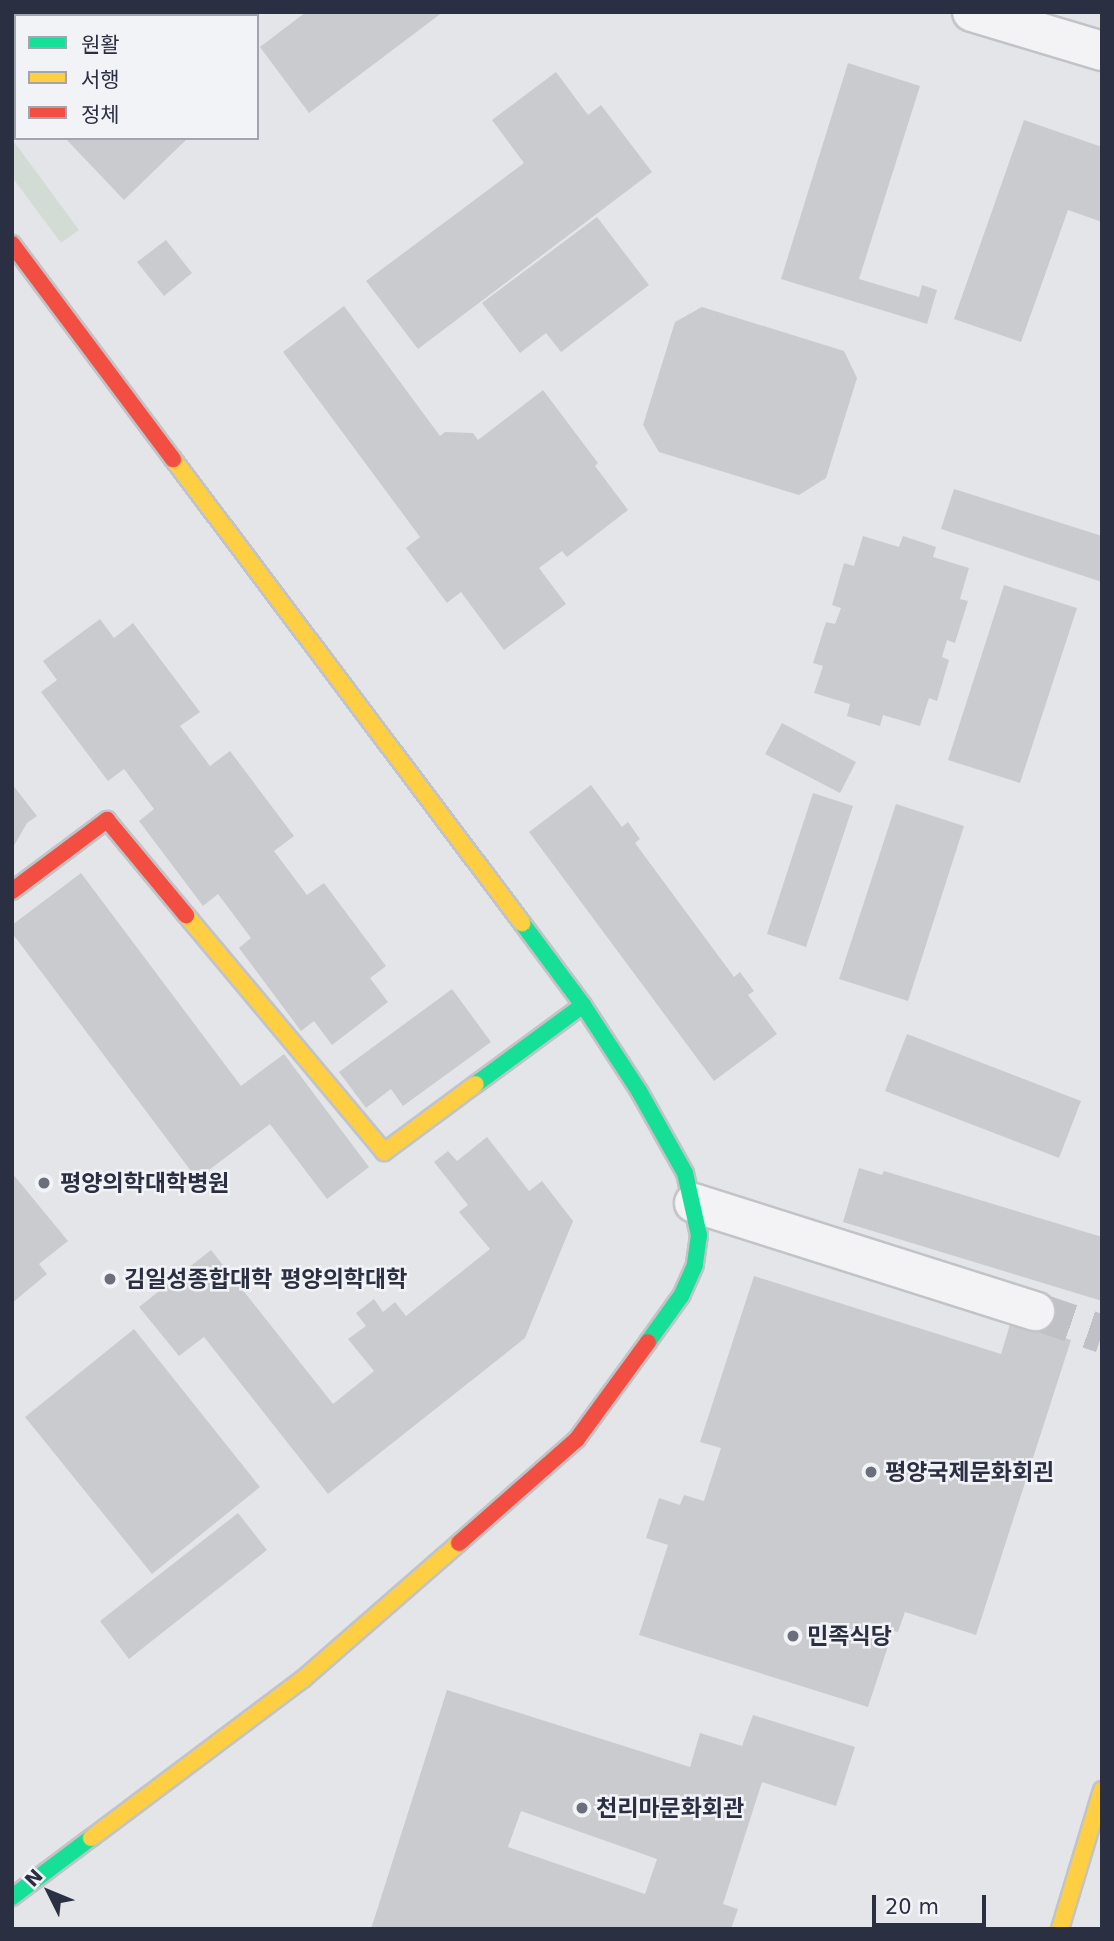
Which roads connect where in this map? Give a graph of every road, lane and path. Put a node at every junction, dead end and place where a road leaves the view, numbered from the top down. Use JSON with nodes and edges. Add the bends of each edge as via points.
{"nodes":[{"id":1,"x":972,"y":12,"type":"edge"},
{"id":2,"x":1102,"y":51,"type":"edge"},
{"id":3,"x":12,"y":244,"type":"edge"},
{"id":4,"x":12,"y":891,"type":"edge"},
{"id":5,"x":583,"y":1005,"type":"junction"},
{"id":6,"x":694,"y":1203,"type":"junction"},
{"id":7,"x":1035,"y":1311,"type":"tunnel mouth"},
{"id":8,"x":1102,"y":1790,"type":"edge"},
{"id":9,"x":12,"y":1897,"type":"edge"},
{"id":10,"x":1060,"y":1929,"type":"edge"}],
"edges":[{"from":1,"to":2,"type":"street"},
{"from":3,"to":5,"type":"street"},
{"from":4,"to":5,"type":"street","via":[[107,820],[383,1152]]},
{"from":5,"to":6,"type":"street","via":[[668,1139]]},
{"from":6,"to":7,"type":"street"},
{"from":6,"to":9,"type":"street","via":[[699,1235],[695,1265],[681,1296],[577,1439],[303,1679]]},
{"from":8,"to":10,"type":"street"}]}
